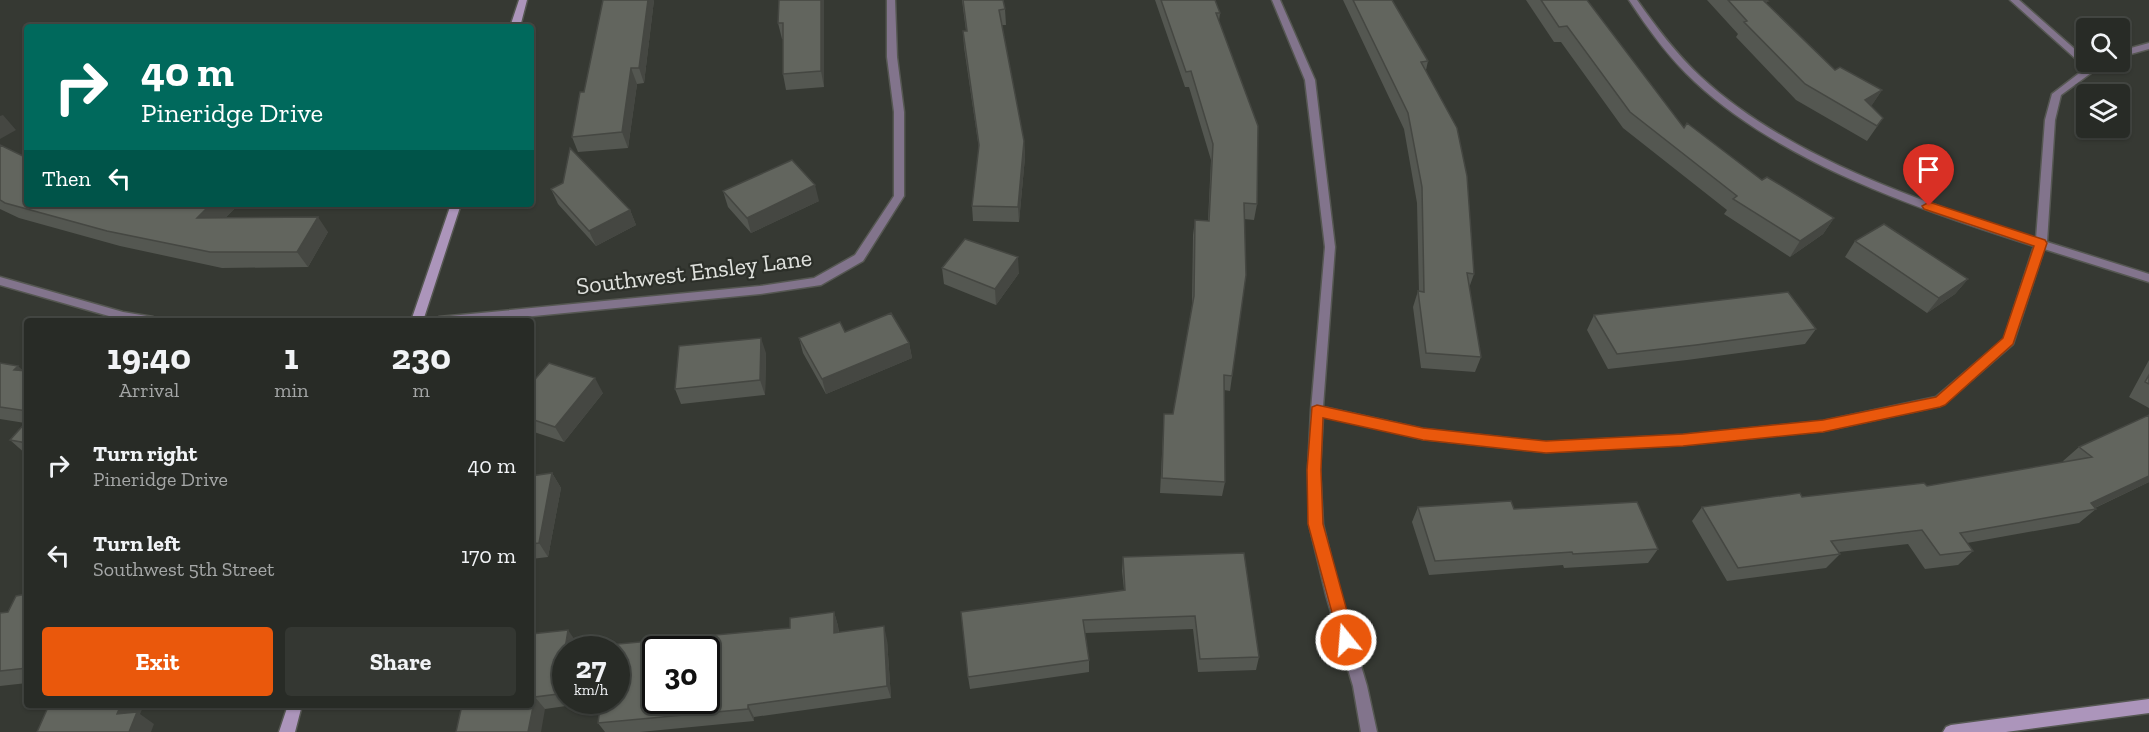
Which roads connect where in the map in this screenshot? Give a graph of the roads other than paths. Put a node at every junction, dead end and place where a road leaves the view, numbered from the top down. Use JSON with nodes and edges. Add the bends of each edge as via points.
{"nodes":[{"id":1,"x":524,"y":0,"type":"edge"},
{"id":2,"x":891,"y":0,"type":"edge"},
{"id":3,"x":1276,"y":0,"type":"edge"},
{"id":4,"x":1633,"y":0,"type":"edge"},
{"id":5,"x":2014,"y":0,"type":"edge"},
{"id":6,"x":516,"y":24,"type":"edge"},
{"id":7,"x":2149,"y":46,"type":"edge"},
{"id":8,"x":2076,"y":48,"type":"edge"},
{"id":9,"x":2130,"y":51,"type":"edge"},
{"id":10,"x":2086,"y":72,"type":"edge"},
{"id":11,"x":455,"y":207,"type":"edge"},
{"id":12,"x":2041,"y":243,"type":"junction"},
{"id":13,"x":2149,"y":278,"type":"edge"},
{"id":14,"x":0,"y":281,"type":"edge"},
{"id":15,"x":135,"y":318,"type":"edge"},
{"id":16,"x":418,"y":318,"type":"edge"},
{"id":17,"x":470,"y":318,"type":"edge"},
{"id":18,"x":1317,"y":411,"type":"junction"},
{"id":19,"x":2149,"y":706,"type":"edge"},
{"id":20,"x":294,"y":708,"type":"edge"},
{"id":21,"x":287,"y":732,"type":"edge"},
{"id":22,"x":1369,"y":732,"type":"edge"},
{"id":23,"x":1951,"y":732,"type":"edge"}],
"edges":[{"from":1,"to":6,"type":"main road"},
{"from":2,"to":17,"type":"street","name":"Southwest Ensley Lane","via":[[892,57],[899,112],[899,196],[858,258],[817,282]]},
{"from":3,"to":18,"type":"street","via":[[1310,80],[1330,247]]},
{"from":4,"to":12,"type":"street","via":[[1705,86],[1785,143],[1906,199]]},
{"from":5,"to":8,"type":"street"},
{"from":7,"to":9,"type":"street"},
{"from":10,"to":12,"type":"street","via":[[2057,94],[2047,149]]},
{"from":11,"to":16,"type":"main road"},
{"from":12,"to":13,"type":"street"},
{"from":12,"to":18,"type":"street","via":[[2009,341],[1940,401],[1823,426],[1683,440],[1546,447],[1423,434]]},
{"from":14,"to":15,"type":"street"},
{"from":18,"to":22,"type":"street","via":[[1316,524]]},
{"from":19,"to":23,"type":"main road"},
{"from":20,"to":21,"type":"main road"}]}
